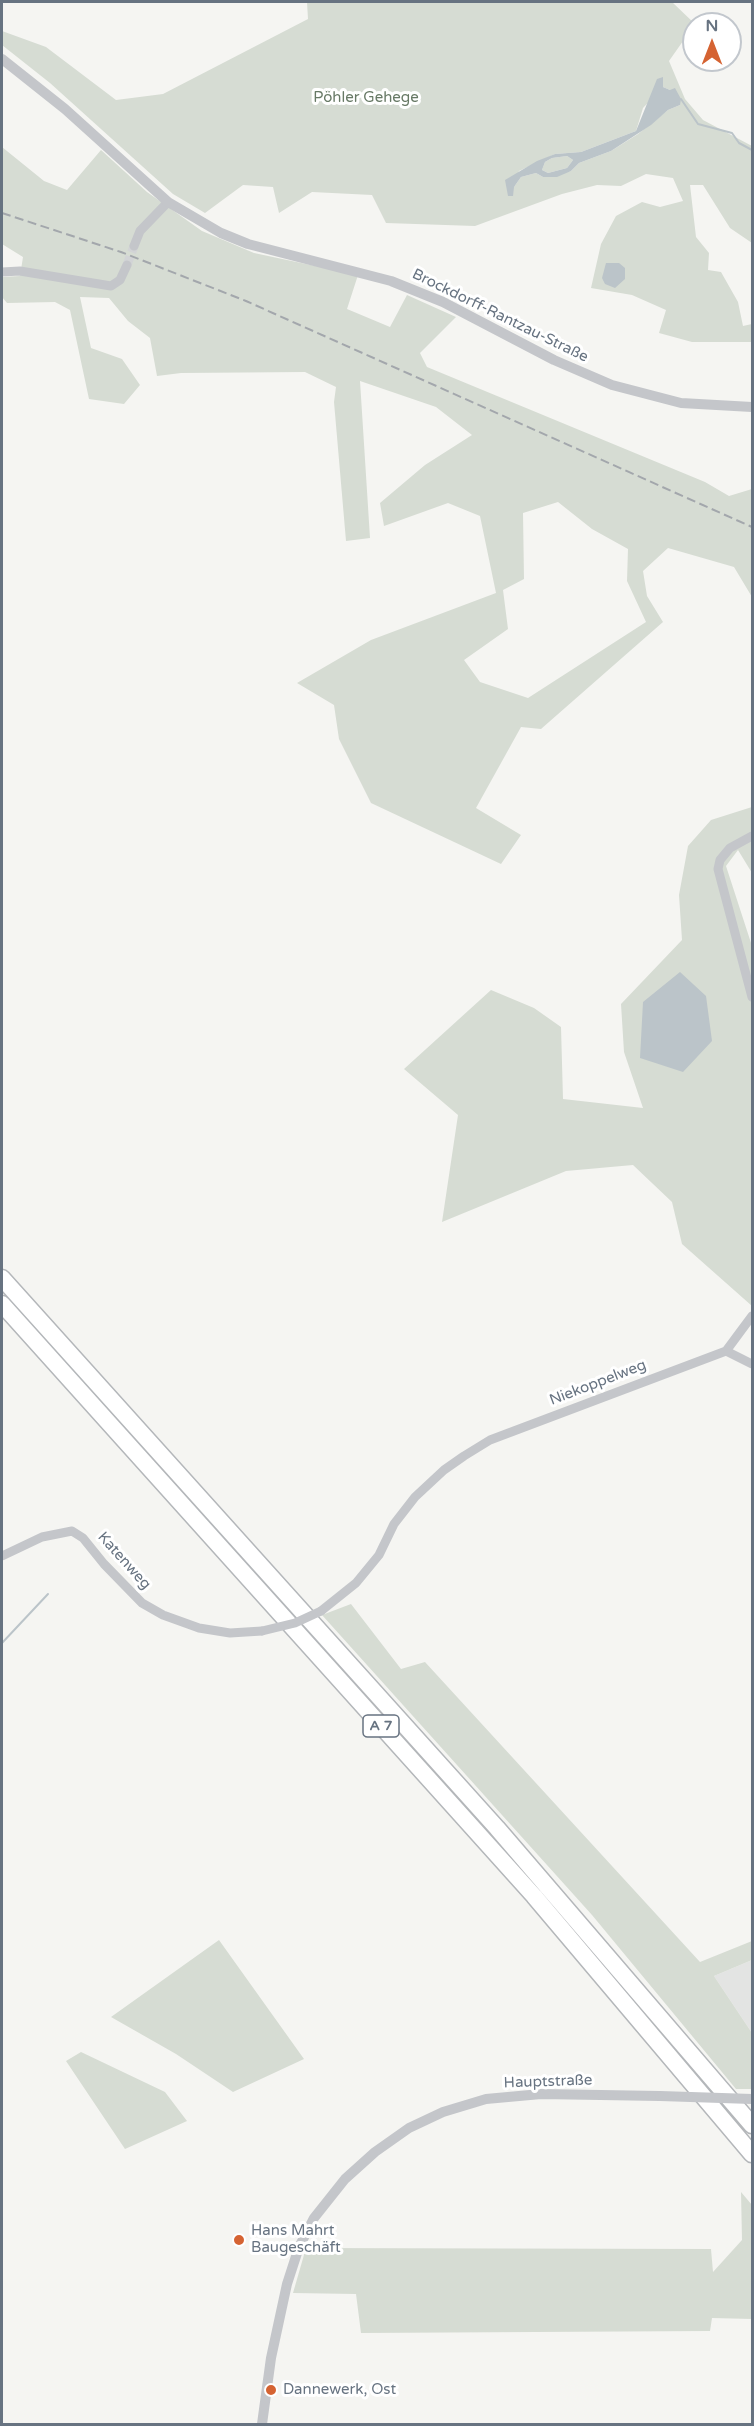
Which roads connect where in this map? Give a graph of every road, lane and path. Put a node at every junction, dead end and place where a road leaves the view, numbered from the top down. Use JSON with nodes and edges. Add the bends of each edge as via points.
{"nodes":[{"id":1,"x":2,"y":59,"type":"edge"},
{"id":2,"x":168,"y":202,"type":"junction"},
{"id":3,"x":134,"y":246,"type":"tunnel mouth"},
{"id":4,"x":126,"y":265,"type":"tunnel mouth"},
{"id":5,"x":2,"y":272,"type":"edge"},
{"id":6,"x":753,"y":407,"type":"edge"},
{"id":7,"x":753,"y":836,"type":"edge"},
{"id":8,"x":753,"y":997,"type":"edge"},
{"id":9,"x":2,"y":1278,"type":"edge"},
{"id":10,"x":2,"y":1304,"type":"edge"},
{"id":11,"x":753,"y":1316,"type":"edge"},
{"id":12,"x":726,"y":1351,"type":"junction"},
{"id":13,"x":753,"y":1364,"type":"edge"},
{"id":14,"x":444,"y":1470,"type":"joint"},
{"id":15,"x":2,"y":1556,"type":"edge"},
{"id":16,"x":753,"y":2099,"type":"edge"},
{"id":17,"x":753,"y":2125,"type":"edge"},
{"id":18,"x":753,"y":2154,"type":"edge"},
{"id":19,"x":262,"y":2424,"type":"edge"}],
"edges":[{"from":1,"to":2,"type":"street","name":"Brockdorff-Rantzau-Straße","via":[[65,109]]},
{"from":2,"to":3,"type":"street","via":[[140,231]]},
{"from":2,"to":6,"type":"street","name":"Brockdorff-Rantzau-Straße","via":[[195,220],[249,244],[391,280],[612,385],[681,403]]},
{"from":4,"to":5,"type":"street","via":[[120,280],[111,286],[20,271]]},
{"from":7,"to":8,"type":"street","via":[[729,848],[718,868]]},
{"from":9,"to":17,"type":"highway","number":"A 7","via":[[497,1828]]},
{"from":10,"to":18,"type":"highway","number":"A 7","via":[[534,1896]]},
{"from":11,"to":12,"type":"street"},
{"from":12,"to":13,"type":"street"},
{"from":12,"to":14,"type":"street","name":"Niekoppelweg","via":[[490,1440]]},
{"from":14,"to":15,"type":"street","name":"Katenweg","bridge":true,"via":[[415,1497],[394,1524],[379,1555],[356,1583],[321,1611],[295,1623],[262,1631],[230,1634],[163,1615],[142,1603],[84,1538],[72,1531],[42,1537]]},
{"from":16,"to":19,"type":"street","name":"Hauptstraße","bridge":true,"via":[[541,2094],[486,2099],[409,2128],[345,2179],[299,2247],[271,2358]]}]}
